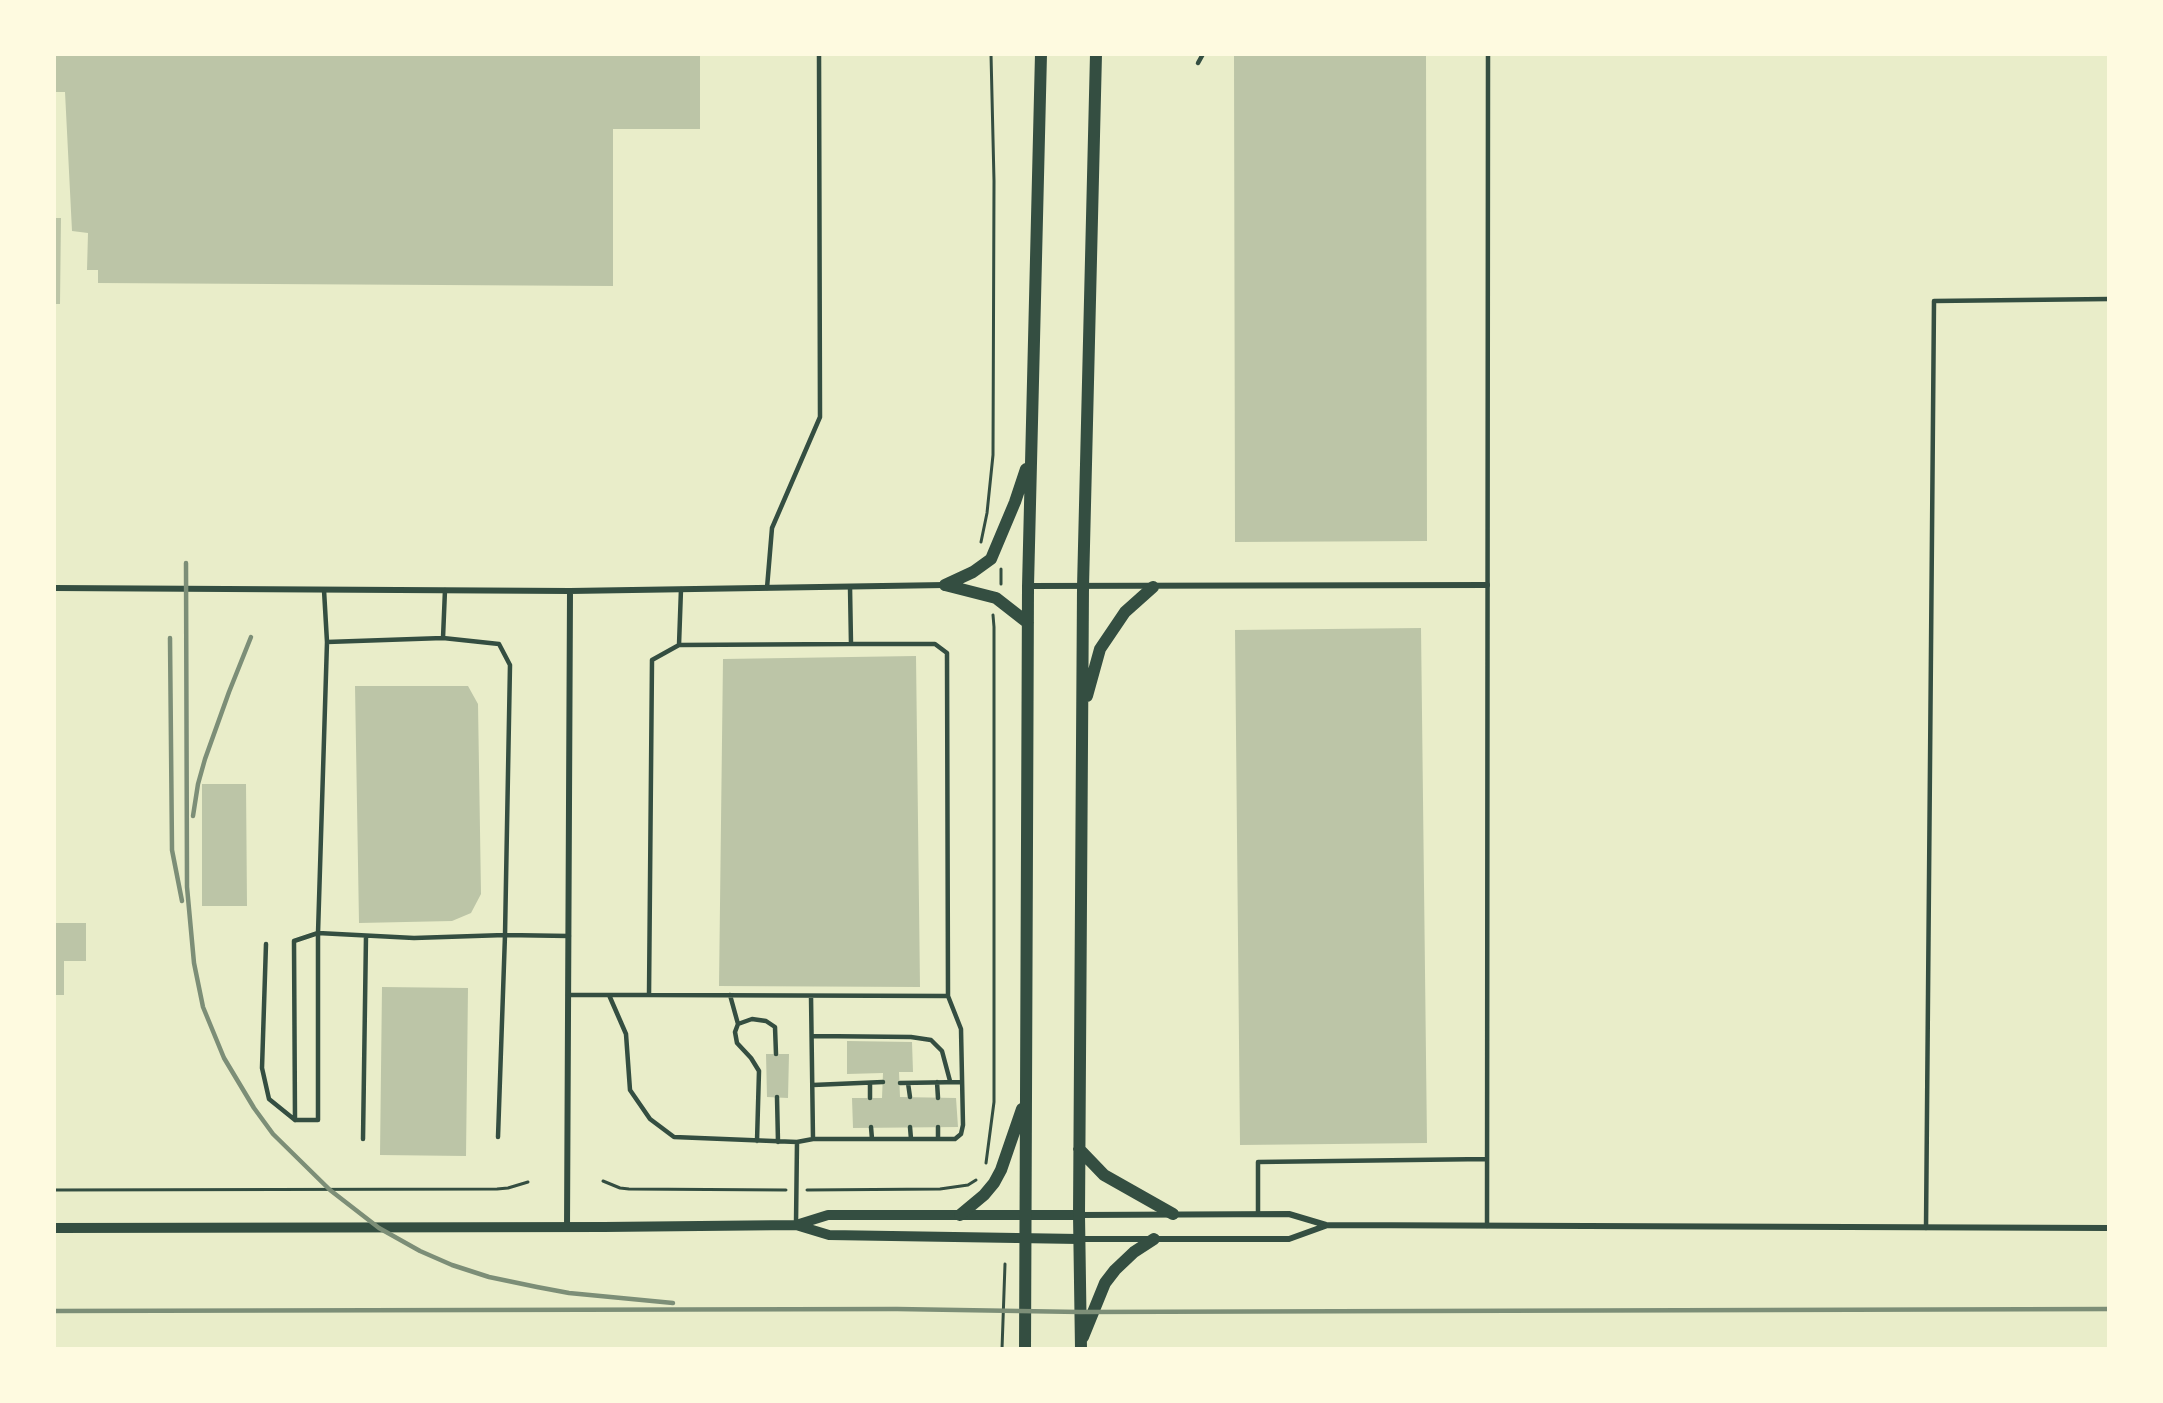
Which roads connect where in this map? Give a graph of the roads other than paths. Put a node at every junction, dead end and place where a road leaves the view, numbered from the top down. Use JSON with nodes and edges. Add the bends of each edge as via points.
{"nodes":[{"id":1,"x":819,"y":54,"type":"edge"},
{"id":2,"x":1041,"y":54,"type":"edge"},
{"id":3,"x":1096,"y":54,"type":"edge"},
{"id":4,"x":1203,"y":54,"type":"edge"},
{"id":5,"x":1488,"y":54,"type":"edge"},
{"id":6,"x":1198,"y":63,"type":"dead end"},
{"id":7,"x":2109,"y":299,"type":"edge"},
{"id":8,"x":1030,"y":456,"type":"junction"},
{"id":9,"x":945,"y":585,"type":"junction"},
{"id":10,"x":1487,"y":585,"type":"junction"},
{"id":11,"x":1028,"y":586,"type":"junction"},
{"id":12,"x":850,"y":587,"type":"junction"},
{"id":13,"x":1083,"y":587,"type":"junction"},
{"id":14,"x":1153,"y":587,"type":"junction"},
{"id":15,"x":54,"y":588,"type":"edge"},
{"id":16,"x":768,"y":588,"type":"junction"},
{"id":17,"x":681,"y":589,"type":"junction"},
{"id":18,"x":324,"y":590,"type":"junction"},
{"id":19,"x":445,"y":590,"type":"junction"},
{"id":20,"x":570,"y":591,"type":"junction"},
{"id":21,"x":1028,"y":623,"type":"junction"},
{"id":22,"x":443,"y":638,"type":"junction"},
{"id":23,"x":327,"y":642,"type":"junction"},
{"id":24,"x":851,"y":644,"type":"junction"},
{"id":25,"x":679,"y":645,"type":"junction"},
{"id":26,"x":1083,"y":712,"type":"junction"},
{"id":27,"x":318,"y":933,"type":"junction"},
{"id":28,"x":505,"y":935,"type":"junction"},
{"id":29,"x":366,"y":936,"type":"junction"},
{"id":30,"x":568,"y":936,"type":"junction"},
{"id":31,"x":266,"y":944,"type":"dead end"},
{"id":32,"x":568,"y":994,"type":"junction"},
{"id":33,"x":609,"y":995,"type":"junction"},
{"id":34,"x":650,"y":995,"type":"junction"},
{"id":35,"x":730,"y":995,"type":"junction"},
{"id":36,"x":811,"y":996,"type":"junction"},
{"id":37,"x":948,"y":996,"type":"junction"},
{"id":38,"x":738,"y":1024,"type":"junction"},
{"id":39,"x":813,"y":1036,"type":"junction"},
{"id":40,"x":776,"y":1054,"type":"dead end"},
{"id":41,"x":950,"y":1081,"type":"junction"},
{"id":42,"x":883,"y":1082,"type":"dead end"},
{"id":43,"x":937,"y":1082,"type":"junction"},
{"id":44,"x":962,"y":1082,"type":"junction"},
{"id":45,"x":870,"y":1083,"type":"junction"},
{"id":46,"x":900,"y":1083,"type":"dead end"},
{"id":47,"x":909,"y":1083,"type":"junction"},
{"id":48,"x":813,"y":1085,"type":"junction"},
{"id":49,"x":777,"y":1097,"type":"dead end"},
{"id":50,"x":910,"y":1097,"type":"dead end"},
{"id":51,"x":870,"y":1098,"type":"dead end"},
{"id":52,"x":938,"y":1098,"type":"dead end"},
{"id":53,"x":1026,"y":1100,"type":"junction"},
{"id":54,"x":295,"y":1120,"type":"junction"},
{"id":55,"x":871,"y":1127,"type":"dead end"},
{"id":56,"x":910,"y":1127,"type":"dead end"},
{"id":57,"x":938,"y":1127,"type":"dead end"},
{"id":58,"x":498,"y":1137,"type":"dead end"},
{"id":59,"x":363,"y":1139,"type":"dead end"},
{"id":60,"x":813,"y":1139,"type":"junction"},
{"id":61,"x":872,"y":1139,"type":"junction"},
{"id":62,"x":911,"y":1139,"type":"junction"},
{"id":63,"x":938,"y":1139,"type":"junction"},
{"id":64,"x":757,"y":1141,"type":"junction"},
{"id":65,"x":778,"y":1142,"type":"junction"},
{"id":66,"x":797,"y":1142,"type":"junction"},
{"id":67,"x":1079,"y":1149,"type":"junction"},
{"id":68,"x":1487,"y":1159,"type":"junction"},
{"id":69,"x":1173,"y":1214,"type":"junction"},
{"id":70,"x":1258,"y":1214,"type":"junction"},
{"id":71,"x":960,"y":1215,"type":"junction"},
{"id":72,"x":1025,"y":1215,"type":"junction"},
{"id":73,"x":1079,"y":1215,"type":"junction"},
{"id":74,"x":796,"y":1225,"type":"junction"},
{"id":75,"x":1326,"y":1226,"type":"junction"},
{"id":76,"x":1487,"y":1226,"type":"junction"},
{"id":77,"x":54,"y":1228,"type":"edge"},
{"id":78,"x":567,"y":1228,"type":"junction"},
{"id":79,"x":1926,"y":1228,"type":"junction"},
{"id":80,"x":2109,"y":1228,"type":"edge"},
{"id":81,"x":1025,"y":1239,"type":"junction"},
{"id":82,"x":1079,"y":1239,"type":"junction"},
{"id":83,"x":1154,"y":1239,"type":"junction"},
{"id":84,"x":1081,"y":1346,"type":"edge"},
{"id":85,"x":1025,"y":1349,"type":"edge"}],
"edges":[{"from":1,"to":16,"type":"lane","via":[[820,417],[772,528]]},
{"from":2,"to":8,"type":"main road"},
{"from":3,"to":13,"type":"main road"},
{"from":4,"to":6,"type":"lane"},
{"from":5,"to":10,"type":"lane"},
{"from":7,"to":79,"type":"lane","via":[[1934,301]]},
{"from":8,"to":9,"type":"main road","via":[[991,559]]},
{"from":8,"to":11,"type":"main road"},
{"from":9,"to":12,"type":"street"},
{"from":9,"to":21,"type":"main road","via":[[996,598]]},
{"from":10,"to":14,"type":"street"},
{"from":10,"to":68,"type":"lane"},
{"from":11,"to":13,"type":"street"},
{"from":11,"to":21,"type":"main road"},
{"from":12,"to":16,"type":"street"},
{"from":12,"to":24,"type":"lane"},
{"from":13,"to":14,"type":"street"},
{"from":13,"to":26,"type":"main road"},
{"from":14,"to":26,"type":"main road","via":[[1125,612],[1100,649]]},
{"from":15,"to":18,"type":"street"},
{"from":16,"to":17,"type":"street"},
{"from":17,"to":20,"type":"street"},
{"from":17,"to":25,"type":"lane"},
{"from":18,"to":19,"type":"street"},
{"from":18,"to":23,"type":"lane"},
{"from":19,"to":20,"type":"street"},
{"from":19,"to":22,"type":"lane"},
{"from":20,"to":30,"type":"street"},
{"from":21,"to":53,"type":"main road"},
{"from":22,"to":23,"type":"lane"},
{"from":22,"to":28,"type":"lane","via":[[499,645],[510,665]]},
{"from":23,"to":27,"type":"lane"},
{"from":24,"to":25,"type":"lane"},
{"from":24,"to":37,"type":"lane","via":[[935,644],[947,653]]},
{"from":25,"to":34,"type":"lane","via":[[652,660]]},
{"from":26,"to":67,"type":"main road"},
{"from":27,"to":29,"type":"lane"},
{"from":27,"to":54,"type":"lane","via":[[294,942]]},
{"from":27,"to":54,"type":"lane","via":[[318,1120]]},
{"from":28,"to":29,"type":"lane"},
{"from":28,"to":30,"type":"lane"},
{"from":28,"to":58,"type":"lane"},
{"from":29,"to":59,"type":"lane"},
{"from":30,"to":32,"type":"street"},
{"from":31,"to":54,"type":"lane","via":[[262,1068],[269,1099]]},
{"from":32,"to":33,"type":"lane"},
{"from":32,"to":78,"type":"street"},
{"from":33,"to":34,"type":"lane"},
{"from":33,"to":64,"type":"lane","via":[[626,1034],[630,1090],[650,1119],[674,1137]]},
{"from":34,"to":35,"type":"lane"},
{"from":35,"to":36,"type":"lane"},
{"from":35,"to":38,"type":"lane"},
{"from":36,"to":37,"type":"lane"},
{"from":36,"to":39,"type":"lane"},
{"from":37,"to":44,"type":"lane","via":[[961,1029]]},
{"from":38,"to":40,"type":"lane","via":[[752,1019],[775,1027]]},
{"from":38,"to":64,"type":"lane","via":[[737,1043],[759,1071]]},
{"from":39,"to":41,"type":"lane","via":[[911,1037],[931,1041],[942,1051]]},
{"from":39,"to":48,"type":"lane"},
{"from":41,"to":43,"type":"lane"},
{"from":41,"to":44,"type":"lane"},
{"from":42,"to":45,"type":"lane"},
{"from":43,"to":47,"type":"lane"},
{"from":43,"to":52,"type":"lane"},
{"from":44,"to":63,"type":"lane","via":[[961,1134],[955,1139]]},
{"from":45,"to":48,"type":"lane"},
{"from":45,"to":51,"type":"lane"},
{"from":46,"to":47,"type":"lane"},
{"from":47,"to":50,"type":"lane"},
{"from":48,"to":60,"type":"lane"},
{"from":49,"to":65,"type":"lane"},
{"from":53,"to":71,"type":"main road","via":[[997,1176],[984,1195]]},
{"from":53,"to":72,"type":"main road"},
{"from":55,"to":61,"type":"lane"},
{"from":56,"to":62,"type":"lane"},
{"from":57,"to":63,"type":"lane"},
{"from":60,"to":61,"type":"lane"},
{"from":60,"to":66,"type":"lane"},
{"from":61,"to":62,"type":"lane"},
{"from":62,"to":63,"type":"lane"},
{"from":64,"to":65,"type":"lane"},
{"from":65,"to":66,"type":"lane"},
{"from":66,"to":74,"type":"lane"},
{"from":67,"to":69,"type":"main road","via":[[1104,1175]]},
{"from":67,"to":73,"type":"main road"},
{"from":68,"to":70,"type":"lane","via":[[1258,1162]]},
{"from":68,"to":76,"type":"lane"},
{"from":69,"to":70,"type":"street"},
{"from":69,"to":73,"type":"street"},
{"from":70,"to":75,"type":"street","via":[[1289,1215]]},
{"from":71,"to":72,"type":"street"},
{"from":71,"to":74,"type":"street","via":[[828,1215]]},
{"from":72,"to":73,"type":"street"},
{"from":72,"to":81,"type":"main road"},
{"from":73,"to":82,"type":"main road"},
{"from":74,"to":78,"type":"street"},
{"from":74,"to":81,"type":"street","via":[[829,1235]]},
{"from":75,"to":76,"type":"street"},
{"from":75,"to":83,"type":"street","via":[[1289,1239]]},
{"from":76,"to":79,"type":"street"},
{"from":77,"to":78,"type":"street"},
{"from":79,"to":80,"type":"street"},
{"from":81,"to":82,"type":"street"},
{"from":81,"to":85,"type":"main road"},
{"from":82,"to":83,"type":"street"},
{"from":82,"to":84,"type":"main road"},
{"from":83,"to":84,"type":"main road","via":[[1122,1261],[1105,1283]]}]}
